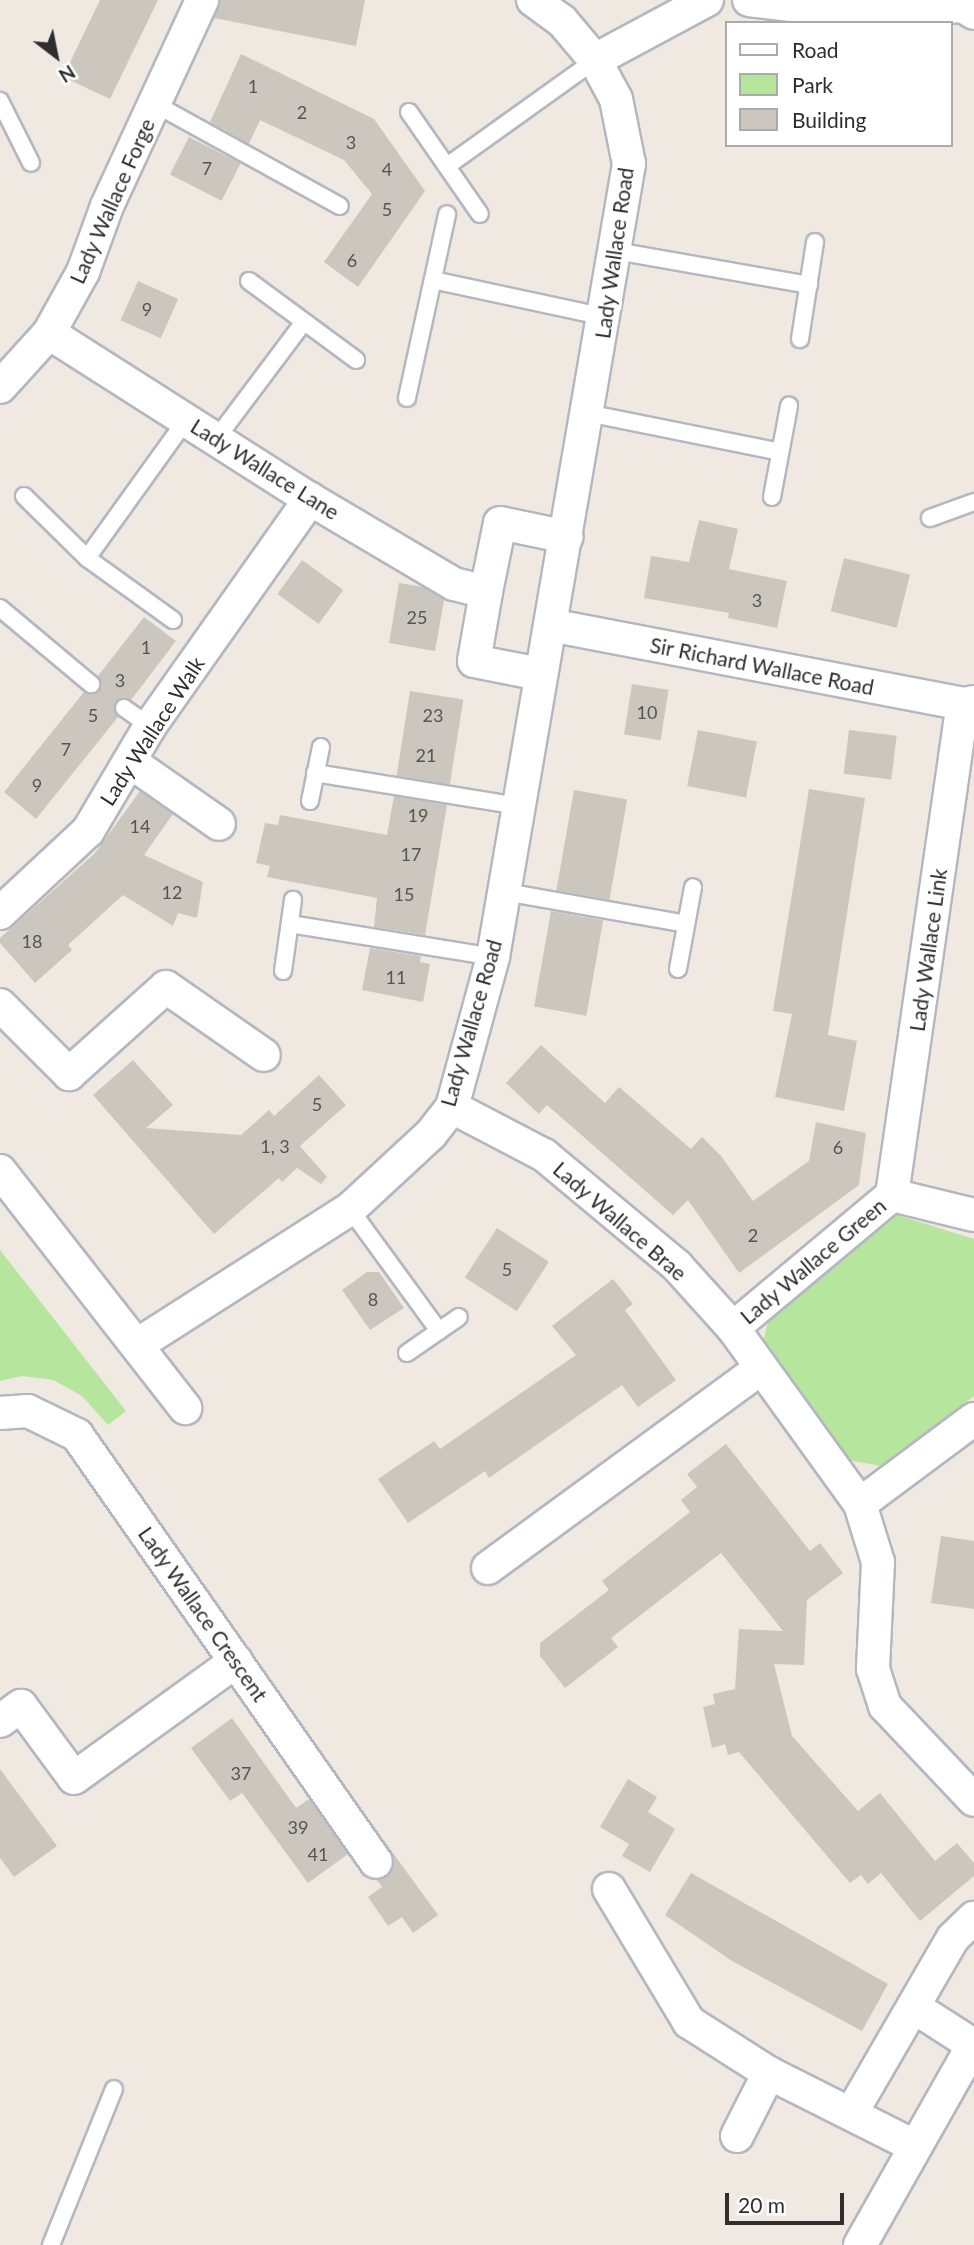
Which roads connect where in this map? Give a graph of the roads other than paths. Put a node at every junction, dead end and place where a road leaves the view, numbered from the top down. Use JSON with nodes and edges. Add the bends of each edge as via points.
{"nodes":[{"id":1,"x":202,"y":0,"type":"edge"},
{"id":2,"x":533,"y":0,"type":"edge"},
{"id":3,"x":707,"y":0,"type":"edge"},
{"id":4,"x":749,"y":0,"type":"edge"},
{"id":5,"x":974,"y":13,"type":"edge"},
{"id":6,"x":595,"y":61,"type":"junction"},
{"id":7,"x":0,"y":101,"type":"edge"},
{"id":8,"x":155,"y":104,"type":"junction"},
{"id":9,"x":409,"y":112,"type":"dead end"},
{"id":10,"x":32,"y":163,"type":"dead end"},
{"id":11,"x":447,"y":166,"type":"junction"},
{"id":12,"x":340,"y":206,"type":"dead end"},
{"id":13,"x":447,"y":214,"type":"dead end"},
{"id":14,"x":480,"y":214,"type":"dead end"},
{"id":15,"x":815,"y":242,"type":"dead end"},
{"id":16,"x":616,"y":251,"type":"junction"},
{"id":17,"x":433,"y":280,"type":"junction"},
{"id":18,"x":249,"y":281,"type":"dead end"},
{"id":19,"x":809,"y":285,"type":"junction"},
{"id":20,"x":606,"y":317,"type":"junction"},
{"id":21,"x":304,"y":322,"type":"junction"},
{"id":22,"x":50,"y":333,"type":"junction"},
{"id":23,"x":800,"y":339,"type":"dead end"},
{"id":24,"x":356,"y":360,"type":"dead end"},
{"id":25,"x":0,"y":387,"type":"edge"},
{"id":26,"x":407,"y":398,"type":"dead end"},
{"id":27,"x":789,"y":406,"type":"dead end"},
{"id":28,"x":587,"y":413,"type":"junction"},
{"id":29,"x":186,"y":420,"type":"junction"},
{"id":30,"x":216,"y":439,"type":"junction"},
{"id":31,"x":780,"y":452,"type":"junction"},
{"id":32,"x":24,"y":496,"type":"dead end"},
{"id":33,"x":772,"y":497,"type":"dead end"},
{"id":34,"x":310,"y":499,"type":"junction"},
{"id":35,"x":974,"y":502,"type":"edge"},
{"id":36,"x":930,"y":518,"type":"dead end"},
{"id":37,"x":567,"y":537,"type":"junction"},
{"id":38,"x":87,"y":558,"type":"junction"},
{"id":39,"x":486,"y":592,"type":"junction"},
{"id":40,"x":0,"y":608,"type":"edge"},
{"id":41,"x":173,"y":620,"type":"dead end"},
{"id":42,"x":550,"y":625,"type":"junction"},
{"id":43,"x":540,"y":674,"type":"junction"},
{"id":44,"x":91,"y":684,"type":"dead end"},
{"id":45,"x":968,"y":703,"type":"edge"},
{"id":46,"x":124,"y":708,"type":"dead end"},
{"id":47,"x":150,"y":726,"type":"junction"},
{"id":48,"x":321,"y":747,"type":"dead end"},
{"id":49,"x":132,"y":763,"type":"junction"},
{"id":50,"x":315,"y":773,"type":"junction"},
{"id":51,"x":310,"y":801,"type":"dead end"},
{"id":52,"x":519,"y":806,"type":"junction"},
{"id":53,"x":219,"y":824,"type":"dead end"},
{"id":54,"x":693,"y":887,"type":"dead end"},
{"id":55,"x":505,"y":891,"type":"junction"},
{"id":56,"x":293,"y":900,"type":"dead end"},
{"id":57,"x":0,"y":913,"type":"edge"},
{"id":58,"x":290,"y":924,"type":"junction"},
{"id":59,"x":686,"y":924,"type":"junction"},
{"id":60,"x":494,"y":957,"type":"junction"},
{"id":61,"x":678,"y":969,"type":"dead end"},
{"id":62,"x":283,"y":971,"type":"dead end"},
{"id":63,"x":0,"y":1005,"type":"edge"},
{"id":64,"x":264,"y":1055,"type":"dead end"},
{"id":65,"x":452,"y":1107,"type":"junction"},
{"id":66,"x":0,"y":1171,"type":"edge"},
{"id":67,"x":892,"y":1195,"type":"junction"},
{"id":68,"x":350,"y":1209,"type":"junction"},
{"id":69,"x":974,"y":1215,"type":"edge"},
{"id":70,"x":459,"y":1317,"type":"dead end"},
{"id":71,"x":733,"y":1328,"type":"junction"},
{"id":72,"x":439,"y":1331,"type":"junction"},
{"id":73,"x":137,"y":1345,"type":"junction"},
{"id":74,"x":407,"y":1353,"type":"dead end"},
{"id":75,"x":761,"y":1368,"type":"junction"},
{"id":76,"x":185,"y":1408,"type":"dead end"},
{"id":77,"x":0,"y":1413,"type":"edge"},
{"id":78,"x":974,"y":1419,"type":"edge"},
{"id":79,"x":860,"y":1504,"type":"junction"},
{"id":80,"x":488,"y":1568,"type":"dead end"},
{"id":81,"x":236,"y":1661,"type":"junction"},
{"id":82,"x":0,"y":1721,"type":"edge"},
{"id":83,"x":974,"y":1800,"type":"edge"},
{"id":84,"x":376,"y":1862,"type":"dead end"},
{"id":85,"x":609,"y":1889,"type":"dead end"},
{"id":86,"x":964,"y":1928,"type":"edge"},
{"id":87,"x":914,"y":2007,"type":"junction"},
{"id":88,"x":769,"y":2073,"type":"junction"},
{"id":89,"x":114,"y":2089,"type":"dead end"},
{"id":90,"x":852,"y":2112,"type":"junction"},
{"id":91,"x":737,"y":2136,"type":"dead end"},
{"id":92,"x":914,"y":2146,"type":"junction"},
{"id":93,"x":51,"y":2245,"type":"edge"},
{"id":94,"x":860,"y":2245,"type":"edge"}],
"edges":[{"from":1,"to":8,"type":"street","name":"Lady Wallace Forge"},
{"from":2,"to":6,"type":"street","name":"Lady Wallace Road","via":[[562,21]]},
{"from":3,"to":6,"type":"street"},
{"from":4,"to":5,"type":"street","via":[[856,13],[963,6]]},
{"from":6,"to":11,"type":"lane"},
{"from":6,"to":16,"type":"street","name":"Lady Wallace Road","via":[[616,99],[629,164]]},
{"from":7,"to":10,"type":"lane"},
{"from":8,"to":12,"type":"lane"},
{"from":8,"to":22,"type":"street","name":"Lady Wallace Forge","via":[[107,206],[83,272]]},
{"from":9,"to":11,"type":"lane"},
{"from":11,"to":14,"type":"lane"},
{"from":13,"to":17,"type":"lane"},
{"from":15,"to":19,"type":"lane"},
{"from":16,"to":19,"type":"lane"},
{"from":16,"to":20,"type":"street","name":"Lady Wallace Road"},
{"from":17,"to":20,"type":"lane"},
{"from":17,"to":26,"type":"lane"},
{"from":18,"to":21,"type":"lane"},
{"from":19,"to":23,"type":"lane"},
{"from":20,"to":28,"type":"street","name":"Lady Wallace Road"},
{"from":21,"to":24,"type":"lane"},
{"from":21,"to":30,"type":"lane"},
{"from":22,"to":25,"type":"street","name":"Lady Wallace Forge"},
{"from":22,"to":29,"type":"street","name":"Lady Wallace Lane"},
{"from":27,"to":31,"type":"lane"},
{"from":28,"to":31,"type":"lane"},
{"from":28,"to":37,"type":"street","name":"Lady Wallace Road"},
{"from":29,"to":30,"type":"street","name":"Lady Wallace Lane"},
{"from":29,"to":38,"type":"lane"},
{"from":30,"to":34,"type":"street","name":"Lady Wallace Lane"},
{"from":31,"to":33,"type":"lane"},
{"from":32,"to":38,"type":"lane"},
{"from":34,"to":39,"type":"street","name":"Lady Wallace Lane","via":[[454,584]]},
{"from":34,"to":47,"type":"street","name":"Lady Wallace Walk"},
{"from":35,"to":36,"type":"lane"},
{"from":37,"to":39,"type":"street","via":[[500,523]]},
{"from":37,"to":42,"type":"street","name":"Lady Wallace Road"},
{"from":38,"to":41,"type":"lane"},
{"from":39,"to":43,"type":"street","via":[[474,661]]},
{"from":40,"to":44,"type":"lane"},
{"from":42,"to":43,"type":"street","name":"Lady Wallace Road"},
{"from":42,"to":45,"type":"street","name":"Sir Richard Wallace Road"},
{"from":43,"to":52,"type":"street","name":"Lady Wallace Road"},
{"from":45,"to":67,"type":"street","name":"Lady Wallace Link"},
{"from":46,"to":47,"type":"lane"},
{"from":47,"to":49,"type":"street","name":"Lady Wallace Walk"},
{"from":48,"to":50,"type":"lane"},
{"from":49,"to":53,"type":"street"},
{"from":49,"to":57,"type":"street","name":"Lady Wallace Walk","via":[[88,831]]},
{"from":50,"to":51,"type":"lane"},
{"from":50,"to":52,"type":"lane"},
{"from":52,"to":55,"type":"street","name":"Lady Wallace Road"},
{"from":54,"to":59,"type":"lane"},
{"from":55,"to":59,"type":"lane"},
{"from":55,"to":60,"type":"street","name":"Lady Wallace Road"},
{"from":56,"to":58,"type":"lane"},
{"from":58,"to":60,"type":"lane"},
{"from":58,"to":62,"type":"lane"},
{"from":59,"to":61,"type":"lane"},
{"from":60,"to":65,"type":"street","name":"Lady Wallace Road"},
{"from":63,"to":64,"type":"street","via":[[69,1074],[166,987]]},
{"from":65,"to":68,"type":"street","name":"Lady Wallace Road","via":[[431,1134]]},
{"from":65,"to":71,"type":"street","name":"Lady Wallace Brae","via":[[544,1155],[677,1266]]},
{"from":66,"to":73,"type":"street"},
{"from":67,"to":69,"type":"street"},
{"from":67,"to":71,"type":"street","name":"Lady Wallace Green"},
{"from":68,"to":72,"type":"lane"},
{"from":68,"to":73,"type":"street","name":"Lady Wallace Road"},
{"from":70,"to":72,"type":"lane"},
{"from":71,"to":75,"type":"street","name":"Lady Wallace Brae"},
{"from":72,"to":74,"type":"lane"},
{"from":73,"to":76,"type":"street"},
{"from":75,"to":79,"type":"street","name":"Lady Wallace Brae"},
{"from":75,"to":80,"type":"street"},
{"from":77,"to":81,"type":"street","name":"Lady Wallace Crescent","via":[[28,1411],[77,1435]]},
{"from":78,"to":79,"type":"street"},
{"from":79,"to":83,"type":"street","name":"Lady Wallace Brae","via":[[878,1562],[873,1669],[885,1706]]},
{"from":81,"to":82,"type":"street","via":[[74,1778],[21,1706]]},
{"from":81,"to":84,"type":"street","name":"Lady Wallace Crescent"},
{"from":85,"to":88,"type":"street","via":[[689,2022]]},
{"from":86,"to":87,"type":"street"},
{"from":87,"to":90,"type":"street"},
{"from":87,"to":92,"type":"street","via":[[974,2045]]},
{"from":88,"to":90,"type":"street"},
{"from":88,"to":91,"type":"street"},
{"from":89,"to":93,"type":"lane"},
{"from":90,"to":92,"type":"street"},
{"from":92,"to":94,"type":"street"}]}
